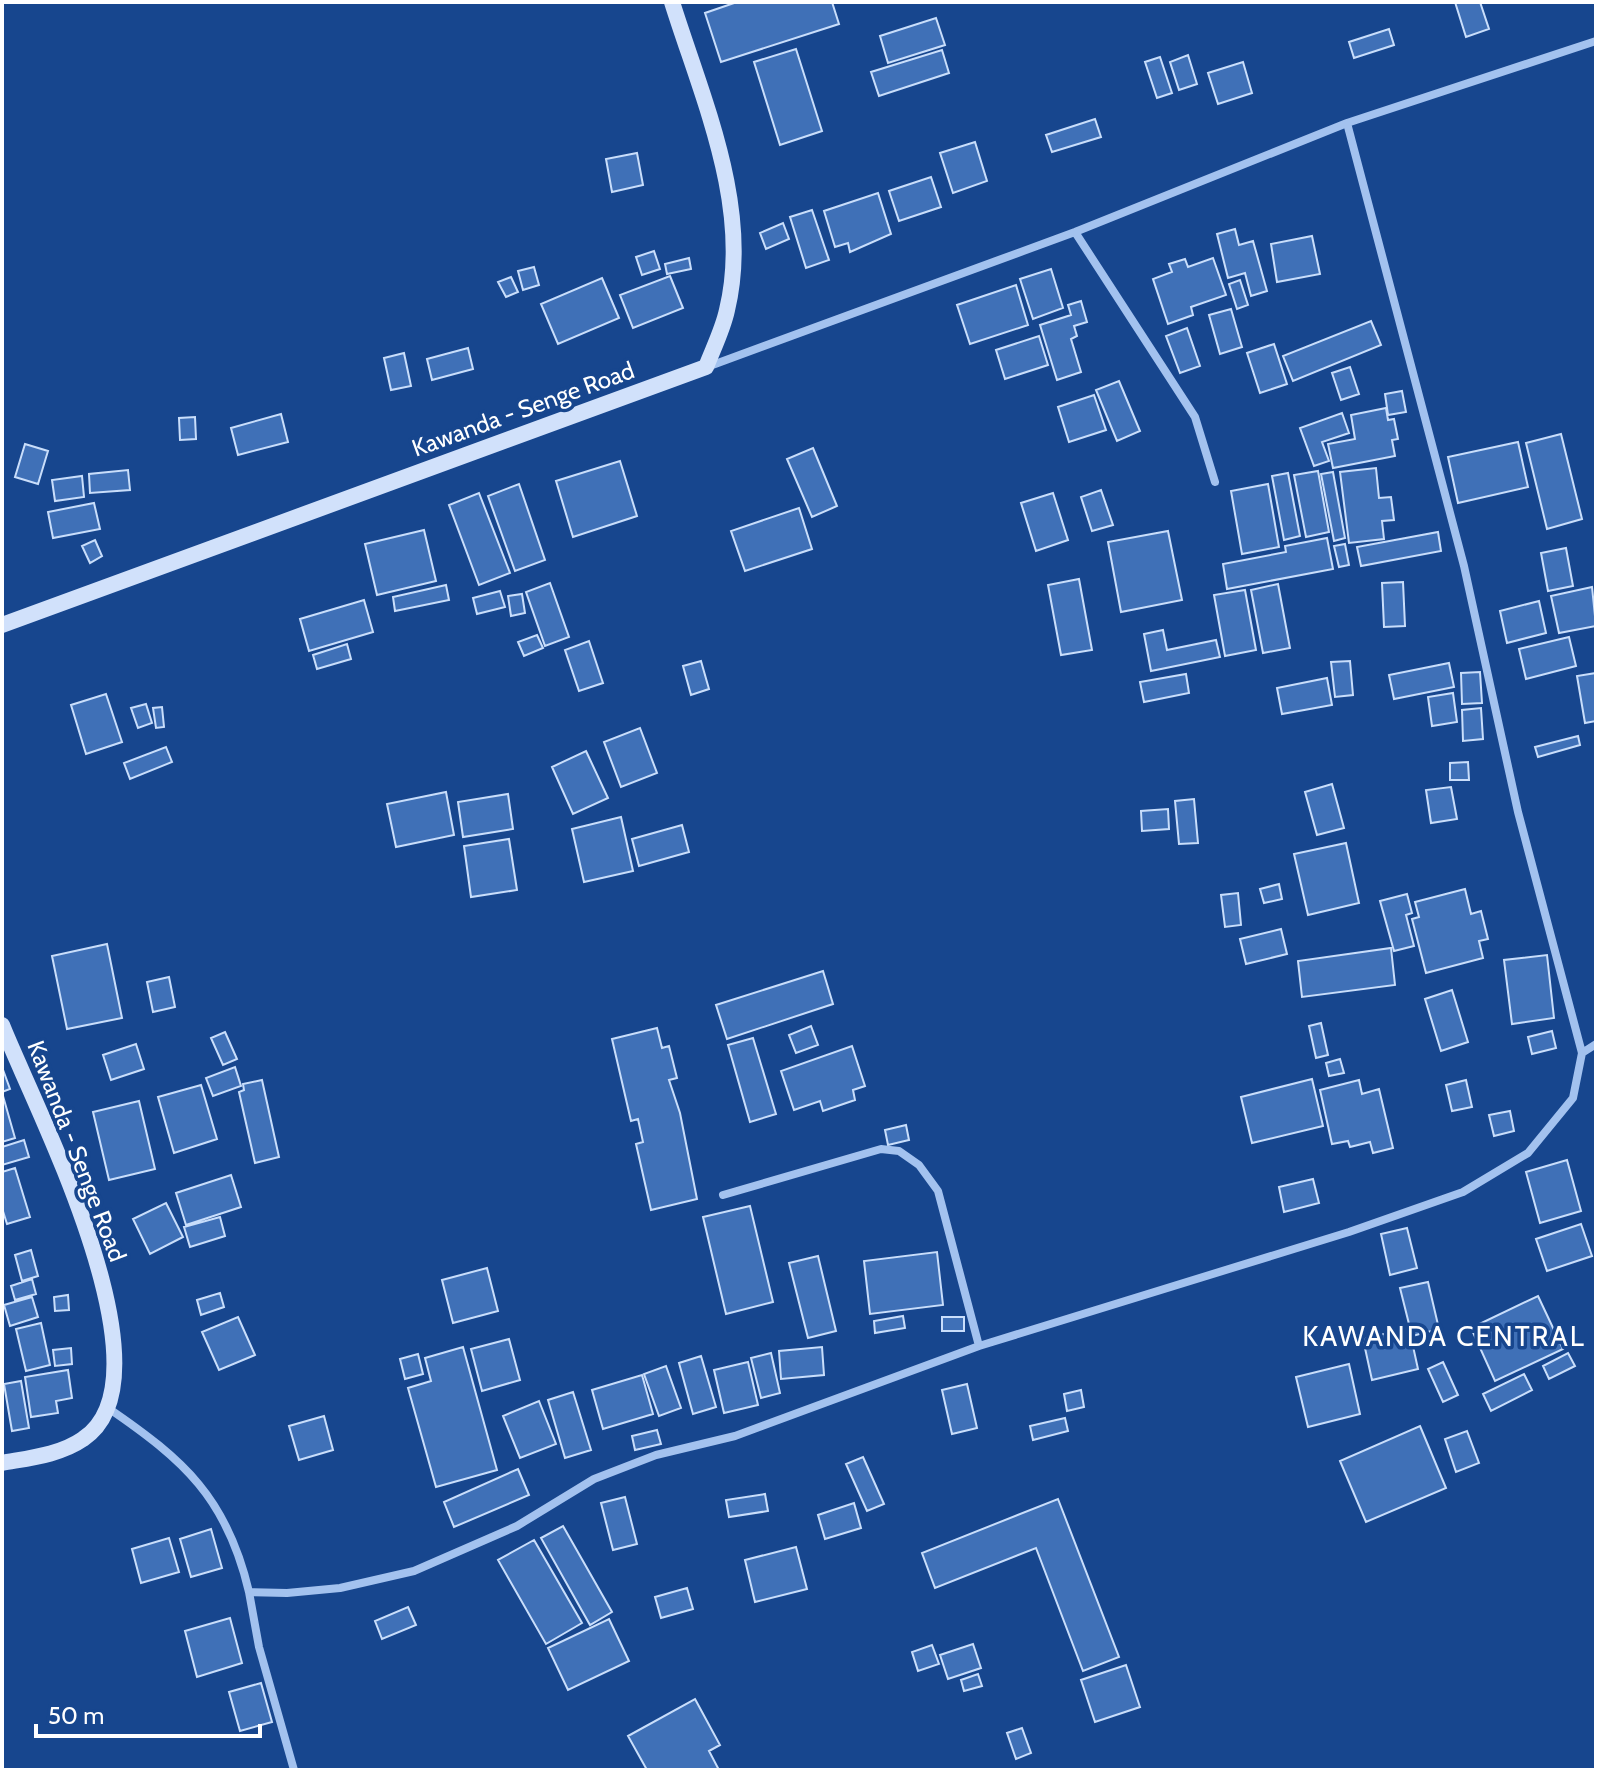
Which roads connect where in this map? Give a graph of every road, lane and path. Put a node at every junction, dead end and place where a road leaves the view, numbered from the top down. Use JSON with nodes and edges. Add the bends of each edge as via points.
{"nodes":[{"id":1,"x":672,"y":2,"type":"edge"},
{"id":2,"x":1596,"y":41,"type":"edge"},
{"id":3,"x":1347,"y":123,"type":"junction"},
{"id":4,"x":1075,"y":232,"type":"junction"},
{"id":5,"x":706,"y":367,"type":"junction"},
{"id":6,"x":1215,"y":482,"type":"dead end"},
{"id":7,"x":2,"y":625,"type":"edge"},
{"id":8,"x":3,"y":1029,"type":"edge"},
{"id":9,"x":1596,"y":1044,"type":"edge"},
{"id":10,"x":1582,"y":1053,"type":"junction"},
{"id":11,"x":723,"y":1195,"type":"dead end"},
{"id":12,"x":979,"y":1346,"type":"junction"},
{"id":13,"x":108,"y":1408,"type":"junction"},
{"id":14,"x":2,"y":1463,"type":"edge"},
{"id":15,"x":249,"y":1592,"type":"junction"},
{"id":16,"x":294,"y":1770,"type":"edge"}],
"edges":[{"from":1,"to":5,"type":"street","via":[[724,167],[734,248],[727,309]]},
{"from":2,"to":3,"type":"street"},
{"from":3,"to":4,"type":"street"},
{"from":3,"to":10,"type":"street","via":[[1464,566],[1518,812]]},
{"from":4,"to":5,"type":"street"},
{"from":4,"to":6,"type":"street","via":[[1195,417]]},
{"from":5,"to":7,"type":"street","name":"Kawanda - Senge Road"},
{"from":8,"to":13,"type":"street","name":"Kawanda - Senge Road","via":[[96,1253],[115,1330],[116,1369]]},
{"from":9,"to":10,"type":"street"},
{"from":10,"to":12,"type":"street","via":[[1573,1098],[1528,1153],[1463,1192]]},
{"from":11,"to":12,"type":"street","via":[[881,1149],[899,1151],[919,1165],[938,1191]]},
{"from":12,"to":15,"type":"street","via":[[735,1436],[644,1459],[594,1479],[517,1526],[414,1571],[340,1588]]},
{"from":13,"to":14,"type":"street","name":"Kawanda - Senge Road","via":[[85,1438],[55,1452]]},
{"from":13,"to":15,"type":"street","via":[[191,1471],[241,1560]]},
{"from":15,"to":16,"type":"street"}]}
